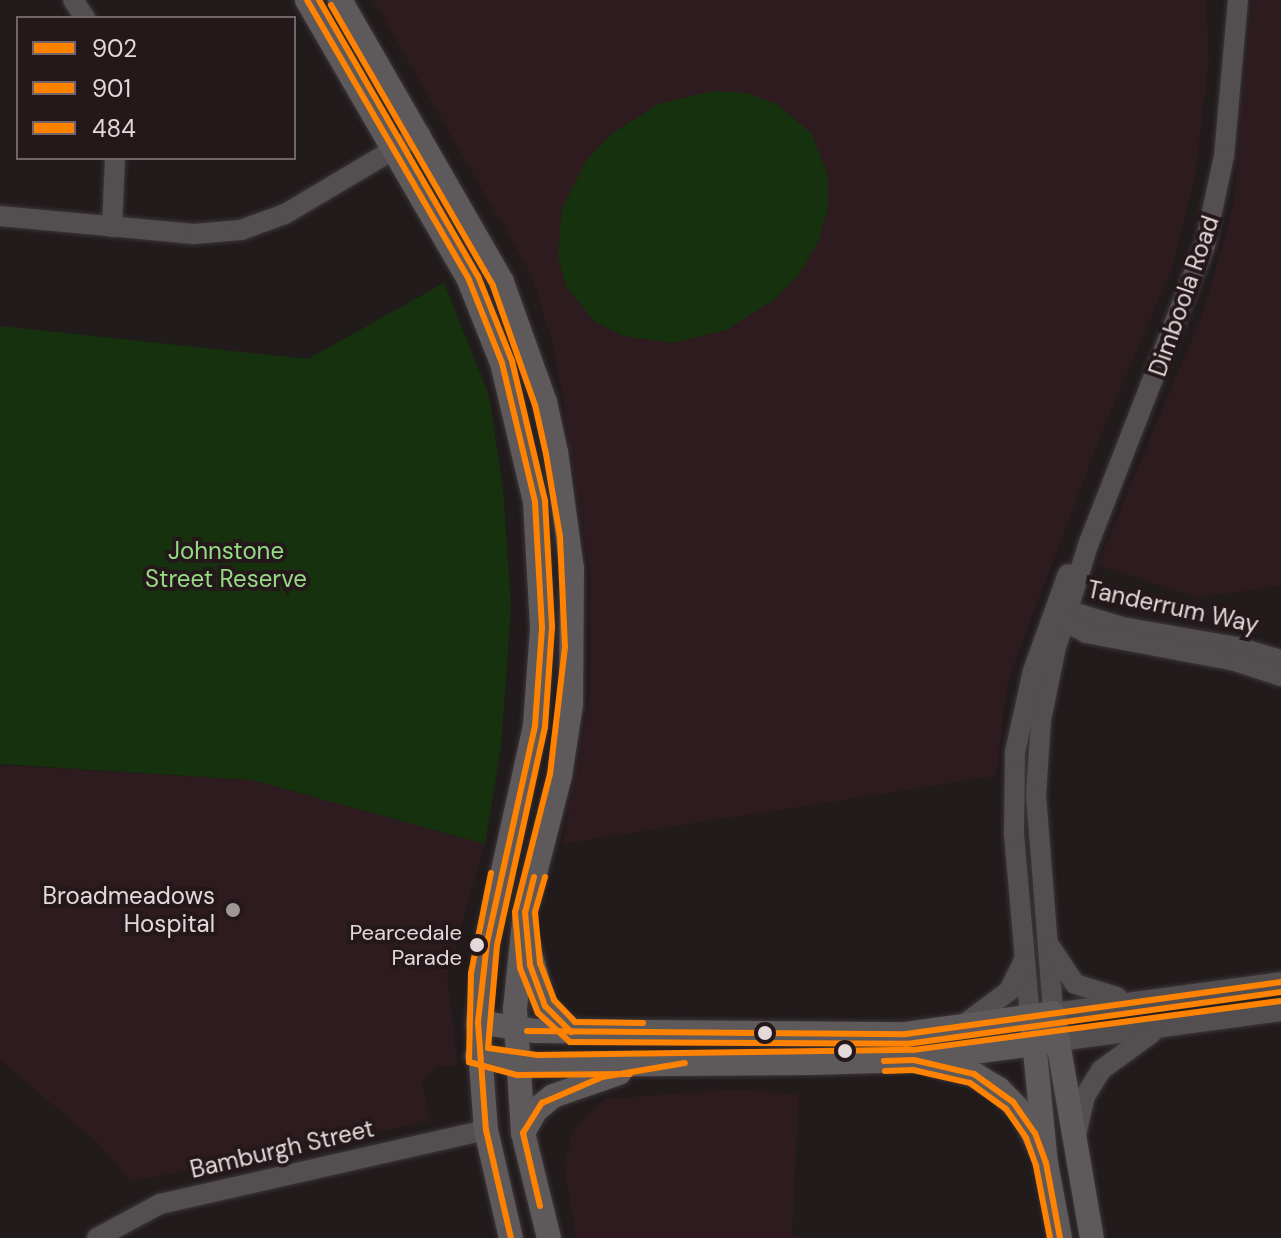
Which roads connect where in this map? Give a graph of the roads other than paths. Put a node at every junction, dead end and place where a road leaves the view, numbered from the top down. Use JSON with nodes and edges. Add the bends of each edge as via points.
{"nodes":[{"id":1,"x":307,"y":0,"type":"edge"},
{"id":2,"x":340,"y":0,"type":"edge"},
{"id":3,"x":1225,"y":0,"type":"edge"},
{"id":4,"x":1238,"y":0,"type":"edge"},
{"id":5,"x":1232,"y":38,"type":"junction"},
{"id":6,"x":420,"y":134,"type":"junction"},
{"id":7,"x":396,"y":149,"type":"junction"},
{"id":8,"x":115,"y":160,"type":"edge"},
{"id":9,"x":0,"y":216,"type":"edge"},
{"id":10,"x":112,"y":227,"type":"junction"},
{"id":11,"x":529,"y":353,"type":"junction"},
{"id":12,"x":502,"y":363,"type":"junction"},
{"id":13,"x":1062,"y":616,"type":"junction"},
{"id":14,"x":1281,"y":660,"type":"edge"},
{"id":15,"x":1281,"y":676,"type":"edge"},
{"id":16,"x":1036,"y":795,"type":"junction"},
{"id":17,"x":1014,"y":797,"type":"junction"},
{"id":18,"x":525,"y":912,"type":"junction"},
{"id":19,"x":1044,"y":929,"type":"junction"},
{"id":20,"x":1025,"y":958,"type":"junction"},
{"id":21,"x":1281,"y":982,"type":"edge"},
{"id":22,"x":1134,"y":1000,"type":"junction"},
{"id":23,"x":1281,"y":1011,"type":"edge"},
{"id":24,"x":1042,"y":1015,"type":"junction"},
{"id":25,"x":478,"y":1022,"type":"junction"},
{"id":26,"x":1163,"y":1027,"type":"junction"},
{"id":27,"x":956,"y":1029,"type":"junction"},
{"id":28,"x":516,"y":1030,"type":"junction"},
{"id":29,"x":571,"y":1032,"type":"junction"},
{"id":30,"x":774,"y":1032,"type":"junction"},
{"id":31,"x":1047,"y":1043,"type":"junction"},
{"id":32,"x":477,"y":1056,"type":"junction"},
{"id":33,"x":914,"y":1060,"type":"junction"},
{"id":34,"x":661,"y":1063,"type":"junction"},
{"id":35,"x":776,"y":1063,"type":"junction"},
{"id":36,"x":518,"y":1065,"type":"junction"},
{"id":37,"x":486,"y":1130,"type":"junction"},
{"id":38,"x":523,"y":1133,"type":"junction"},
{"id":39,"x":1076,"y":1135,"type":"junction"},
{"id":40,"x":1046,"y":1163,"type":"junction"},
{"id":41,"x":508,"y":1232,"type":"edge"},
{"id":42,"x":547,"y":1235,"type":"edge"},
{"id":43,"x":97,"y":1238,"type":"edge"},
{"id":44,"x":1060,"y":1238,"type":"edge"},
{"id":45,"x":1092,"y":1238,"type":"edge"}],
"edges":[{"from":1,"to":7,"type":"main road"},
{"from":2,"to":6,"type":"main road"},
{"from":3,"to":5,"type":"street","name":"Dimboola Road"},
{"from":4,"to":5,"type":"street","name":"Dimboola Road"},
{"from":5,"to":13,"type":"street","name":"Dimboola Road","via":[[1224,156],[1205,245]]},
{"from":6,"to":7,"type":"street"},
{"from":6,"to":11,"type":"main road","via":[[488,254]]},
{"from":7,"to":10,"type":"street","via":[[260,225],[194,234]]},
{"from":7,"to":12,"type":"main road","via":[[469,280]]},
{"from":8,"to":10,"type":"street"},
{"from":9,"to":10,"type":"street"},
{"from":11,"to":12,"type":"main road"},
{"from":11,"to":18,"type":"main road","via":[[545,402],[570,536],[575,647],[560,776]]},
{"from":12,"to":25,"type":"main road","via":[[535,502],[542,628],[535,726],[487,943]]},
{"from":13,"to":14,"type":"street","name":"Tanderrum Way"},
{"from":13,"to":15,"type":"street","name":"Tanderrum Way","via":[[1099,636],[1247,664]]},
{"from":13,"to":16,"type":"street","name":"Dimboola Road","via":[[1044,701]]},
{"from":13,"to":17,"type":"street","name":"Dimboola Road","via":[[1026,694]]},
{"from":16,"to":17,"type":"street"},
{"from":16,"to":19,"type":"street","name":"Dimboola Road"},
{"from":17,"to":20,"type":"street","name":"Dimboola Road"},
{"from":18,"to":28,"type":"main road"},
{"from":18,"to":29,"type":"main road","via":[[538,992]]},
{"from":19,"to":22,"type":"street","via":[[1075,984]]},
{"from":19,"to":24,"type":"street","name":"Dimboola Road"},
{"from":20,"to":24,"type":"street","name":"Dimboola Road"},
{"from":20,"to":27,"type":"street","via":[[1009,991]]},
{"from":21,"to":22,"type":"street"},
{"from":22,"to":24,"type":"street"},
{"from":23,"to":26,"type":"street"},
{"from":24,"to":27,"type":"main road"},
{"from":24,"to":31,"type":"main road","name":"Dimboola Road"},
{"from":25,"to":28,"type":"main road"},
{"from":25,"to":32,"type":"main road"},
{"from":26,"to":31,"type":"street"},
{"from":26,"to":39,"type":"street","via":[[1131,1044],[1101,1070],[1085,1096]]},
{"from":27,"to":30,"type":"main road"},
{"from":28,"to":29,"type":"main road"},
{"from":28,"to":36,"type":"main road"},
{"from":29,"to":30,"type":"main road"},
{"from":30,"to":35,"type":"main road"},
{"from":31,"to":33,"type":"main road"},
{"from":31,"to":39,"type":"main road","name":"Dimboola Road"},
{"from":31,"to":40,"type":"main road","name":"Dimboola Road"},
{"from":32,"to":36,"type":"main road"},
{"from":32,"to":37,"type":"main road"},
{"from":33,"to":35,"type":"main road"},
{"from":33,"to":40,"type":"main road","via":[[974,1074],[999,1089],[1023,1114]]},
{"from":34,"to":35,"type":"main road"},
{"from":34,"to":36,"type":"main road"},
{"from":34,"to":38,"type":"main road","via":[[553,1096],[535,1111]]},
{"from":36,"to":38,"type":"main road"},
{"from":37,"to":41,"type":"main road"},
{"from":37,"to":43,"type":"street","name":"Bamburgh Street","via":[[160,1204]]},
{"from":38,"to":42,"type":"main road"},
{"from":39,"to":45,"type":"main road","name":"Dimboola Road"},
{"from":40,"to":44,"type":"main road","name":"Dimboola Road"}]}
